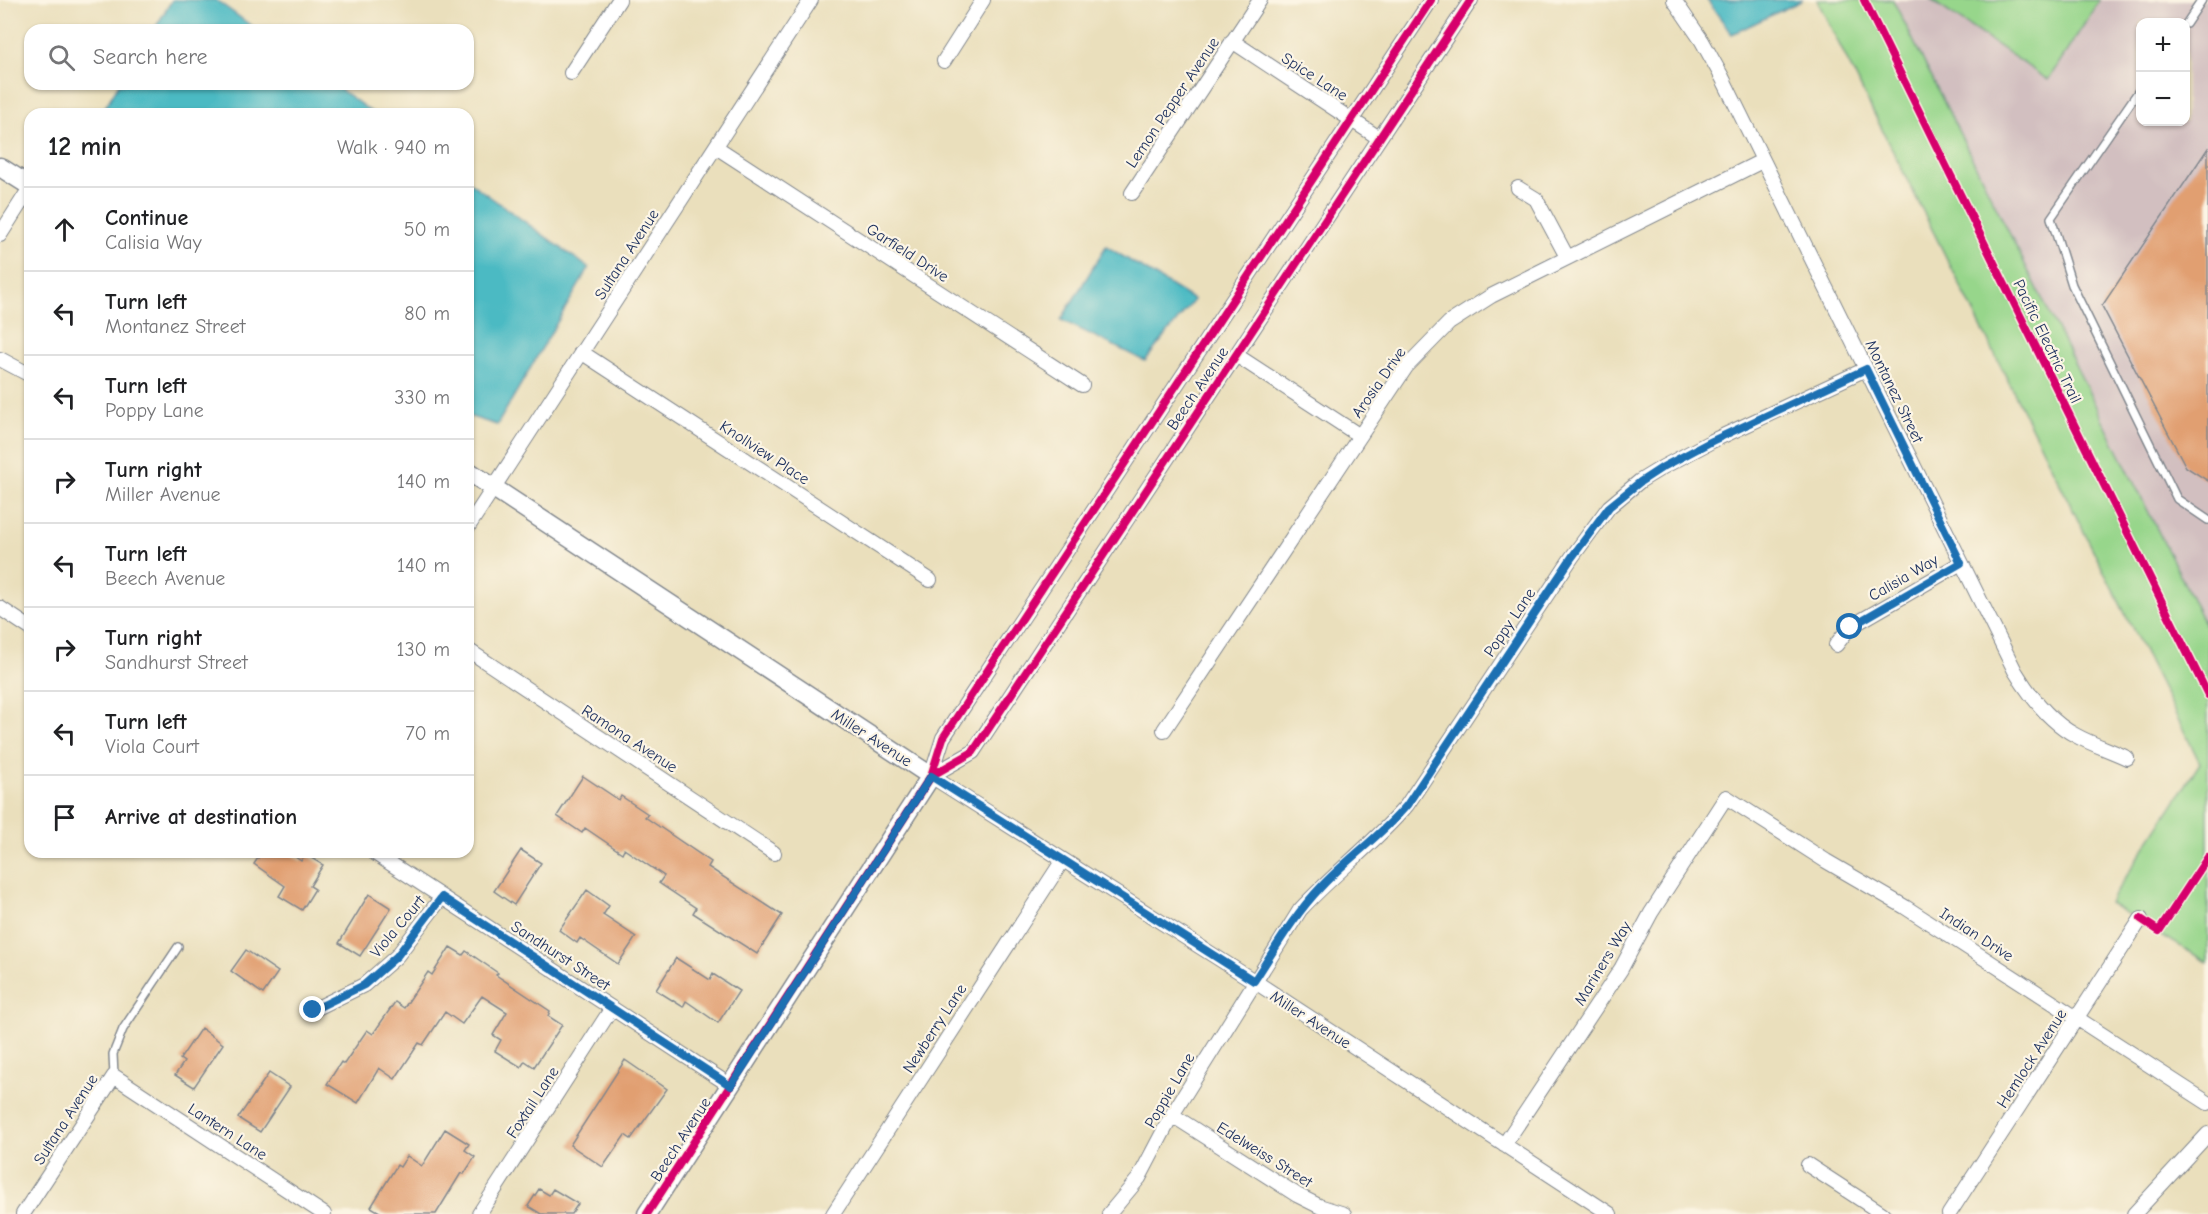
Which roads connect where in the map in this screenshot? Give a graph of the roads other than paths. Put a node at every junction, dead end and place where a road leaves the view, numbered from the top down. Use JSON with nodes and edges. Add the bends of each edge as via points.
{"nodes":[{"id":1,"x":619,"y":0,"type":"edge"},
{"id":2,"x":811,"y":0,"type":"edge"},
{"id":3,"x":983,"y":0,"type":"edge"},
{"id":4,"x":1260,"y":0,"type":"edge"},
{"id":5,"x":1431,"y":0,"type":"edge"},
{"id":6,"x":1471,"y":0,"type":"edge"},
{"id":7,"x":1674,"y":0,"type":"edge"},
{"id":8,"x":2202,"y":0,"type":"edge"},
{"id":9,"x":2190,"y":18,"type":"edge"},
{"id":10,"x":1232,"y":42,"type":"junction"},
{"id":11,"x":944,"y":61,"type":"dead end"},
{"id":12,"x":571,"y":73,"type":"dead end"},
{"id":13,"x":2136,"y":95,"type":"edge"},
{"id":14,"x":1352,"y":120,"type":"junction"},
{"id":15,"x":1379,"y":138,"type":"junction"},
{"id":16,"x":716,"y":147,"type":"junction"},
{"id":17,"x":1762,"y":160,"type":"junction"},
{"id":18,"x":0,"y":167,"type":"edge"},
{"id":19,"x":24,"y":183,"type":"edge"},
{"id":20,"x":1518,"y":188,"type":"dead end"},
{"id":21,"x":1132,"y":193,"type":"dead end"},
{"id":22,"x":24,"y":196,"type":"edge"},
{"id":23,"x":0,"y":234,"type":"edge"},
{"id":24,"x":1567,"y":257,"type":"junction"},
{"id":25,"x":581,"y":352,"type":"junction"},
{"id":26,"x":1236,"y":355,"type":"junction"},
{"id":27,"x":0,"y":359,"type":"edge"},
{"id":28,"x":1866,"y":369,"type":"junction"},
{"id":29,"x":24,"y":372,"type":"edge"},
{"id":30,"x":1082,"y":385,"type":"dead end"},
{"id":31,"x":1360,"y":436,"type":"junction"},
{"id":32,"x":474,"y":475,"type":"edge"},
{"id":33,"x":494,"y":488,"type":"junction"},
{"id":34,"x":474,"y":518,"type":"edge"},
{"id":35,"x":2208,"y":520,"type":"edge"},
{"id":36,"x":1961,"y":563,"type":"junction"},
{"id":37,"x":930,"y":580,"type":"dead end"},
{"id":38,"x":0,"y":608,"type":"edge"},
{"id":39,"x":24,"y":624,"type":"edge"},
{"id":40,"x":1836,"y":645,"type":"dead end"},
{"id":41,"x":474,"y":654,"type":"edge"},
{"id":42,"x":1164,"y":730,"type":"dead end"},
{"id":43,"x":2127,"y":758,"type":"dead end"},
{"id":44,"x":931,"y":776,"type":"junction"},
{"id":45,"x":1726,"y":797,"type":"joint"},
{"id":46,"x":774,"y":853,"type":"dead end"},
{"id":47,"x":382,"y":858,"type":"edge"},
{"id":48,"x":1063,"y":860,"type":"junction"},
{"id":49,"x":442,"y":897,"type":"junction"},
{"id":50,"x":2141,"y":919,"type":"dead end"},
{"id":51,"x":178,"y":947,"type":"dead end"},
{"id":52,"x":1254,"y":981,"type":"junction"},
{"id":53,"x":612,"y":1008,"type":"junction"},
{"id":54,"x":313,"y":1010,"type":"dead end"},
{"id":55,"x":2077,"y":1017,"type":"junction"},
{"id":56,"x":114,"y":1076,"type":"junction"},
{"id":57,"x":731,"y":1086,"type":"junction"},
{"id":58,"x":2208,"y":1103,"type":"edge"},
{"id":59,"x":1172,"y":1115,"type":"junction"},
{"id":60,"x":2208,"y":1134,"type":"edge"},
{"id":61,"x":1504,"y":1145,"type":"junction"},
{"id":62,"x":1808,"y":1165,"type":"dead end"},
{"id":63,"x":23,"y":1214,"type":"edge"},
{"id":64,"x":324,"y":1214,"type":"edge"},
{"id":65,"x":479,"y":1214,"type":"edge"},
{"id":66,"x":647,"y":1214,"type":"edge"},
{"id":67,"x":833,"y":1214,"type":"edge"},
{"id":68,"x":1109,"y":1214,"type":"edge"},
{"id":69,"x":1344,"y":1214,"type":"edge"},
{"id":70,"x":1610,"y":1214,"type":"edge"},
{"id":71,"x":1883,"y":1214,"type":"edge"},
{"id":72,"x":1949,"y":1214,"type":"edge"},
{"id":73,"x":2134,"y":1214,"type":"edge"}],
"edges":[{"from":1,"to":12,"type":"street"},
{"from":2,"to":16,"type":"street","name":"Sultana Avenue"},
{"from":3,"to":11,"type":"street"},
{"from":4,"to":10,"type":"street","name":"Lemon Pepper Avenue"},
{"from":5,"to":14,"type":"street","name":"Beech Avenue"},
{"from":6,"to":15,"type":"street","name":"Beech Avenue"},
{"from":7,"to":17,"type":"street","name":"Montanez Street","via":[[1722,77]]},
{"from":8,"to":9,"type":"lane"},
{"from":10,"to":14,"type":"street","name":"Spice Lane"},
{"from":10,"to":21,"type":"street","name":"Lemon Pepper Avenue"},
{"from":13,"to":35,"type":"lane","via":[[2051,218],[2072,285],[2177,499]]},
{"from":14,"to":15,"type":"street","name":"Spice Lane"},
{"from":14,"to":44,"type":"street","name":"Beech Avenue","via":[[943,738]]},
{"from":15,"to":26,"type":"street","name":"Beech Avenue"},
{"from":16,"to":25,"type":"street","name":"Sultana Avenue"},
{"from":16,"to":30,"type":"street","name":"Garfield Drive"},
{"from":17,"to":24,"type":"street","name":"Arosia Drive"},
{"from":17,"to":28,"type":"street","name":"Montanez Street"},
{"from":18,"to":19,"type":"street"},
{"from":20,"to":24,"type":"street","via":[[1536,199]]},
{"from":22,"to":23,"type":"street"},
{"from":24,"to":31,"type":"street","name":"Arosia Drive","via":[[1491,296],[1449,323],[1406,367]]},
{"from":25,"to":33,"type":"street","name":"Sultana Avenue"},
{"from":25,"to":37,"type":"street","name":"Knollview Place"},
{"from":26,"to":31,"type":"street"},
{"from":26,"to":44,"type":"street","name":"Beech Avenue","via":[[973,752]]},
{"from":27,"to":29,"type":"street"},
{"from":28,"to":36,"type":"street","name":"Montanez Street"},
{"from":28,"to":52,"type":"street","name":"Poppy Lane","via":[[1663,467],[1609,507],[1407,805],[1390,826],[1300,910]]},
{"from":31,"to":42,"type":"street","name":"Arosia Drive"},
{"from":32,"to":33,"type":"street","name":"Miller Avenue"},
{"from":33,"to":34,"type":"street","name":"Sultana Avenue"},
{"from":33,"to":44,"type":"street","name":"Miller Avenue"},
{"from":36,"to":40,"type":"street","name":"Calisia Way","via":[[1850,627]]},
{"from":36,"to":43,"type":"street","name":"Montanez Street","via":[[2015,671],[2043,711],[2073,735]]},
{"from":38,"to":39,"type":"street"},
{"from":41,"to":46,"type":"street","name":"Ramona Avenue"},
{"from":44,"to":48,"type":"street","name":"Miller Avenue"},
{"from":44,"to":57,"type":"street","name":"Beech Avenue"},
{"from":45,"to":55,"type":"street","name":"Indian Drive"},
{"from":45,"to":61,"type":"street","name":"Mariners Way","via":[[1651,913],[1621,969]]},
{"from":47,"to":49,"type":"street","name":"Sandhurst Street"},
{"from":48,"to":52,"type":"street","name":"Miller Avenue"},
{"from":48,"to":67,"type":"street","name":"Newberry Lane"},
{"from":49,"to":53,"type":"street","name":"Sandhurst Street"},
{"from":49,"to":54,"type":"street","name":"Viola Court","via":[[397,956],[364,985]]},
{"from":50,"to":55,"type":"street","name":"Hemlock Avenue"},
{"from":51,"to":56,"type":"lane","name":"Sultana Avenue","via":[[123,1029],[113,1054]]},
{"from":52,"to":59,"type":"street","name":"Poppie Lane"},
{"from":52,"to":61,"type":"street","name":"Miller Avenue"},
{"from":53,"to":57,"type":"street","name":"Sandhurst Street"},
{"from":53,"to":65,"type":"street","name":"Foxtail Lane"},
{"from":55,"to":58,"type":"street","name":"Indian Drive"},
{"from":55,"to":72,"type":"street","name":"Hemlock Avenue"},
{"from":56,"to":63,"type":"street","name":"Sultana Avenue"},
{"from":56,"to":64,"type":"street","name":"Lantern Lane"},
{"from":57,"to":66,"type":"street","name":"Beech Avenue"},
{"from":59,"to":68,"type":"street","name":"Poppie Lane","via":[[1138,1178]]},
{"from":59,"to":69,"type":"street","name":"Edelweiss Street","via":[[1297,1195]]},
{"from":60,"to":73,"type":"street"},
{"from":61,"to":70,"type":"street","name":"Miller Avenue"},
{"from":62,"to":71,"type":"street"}]}
